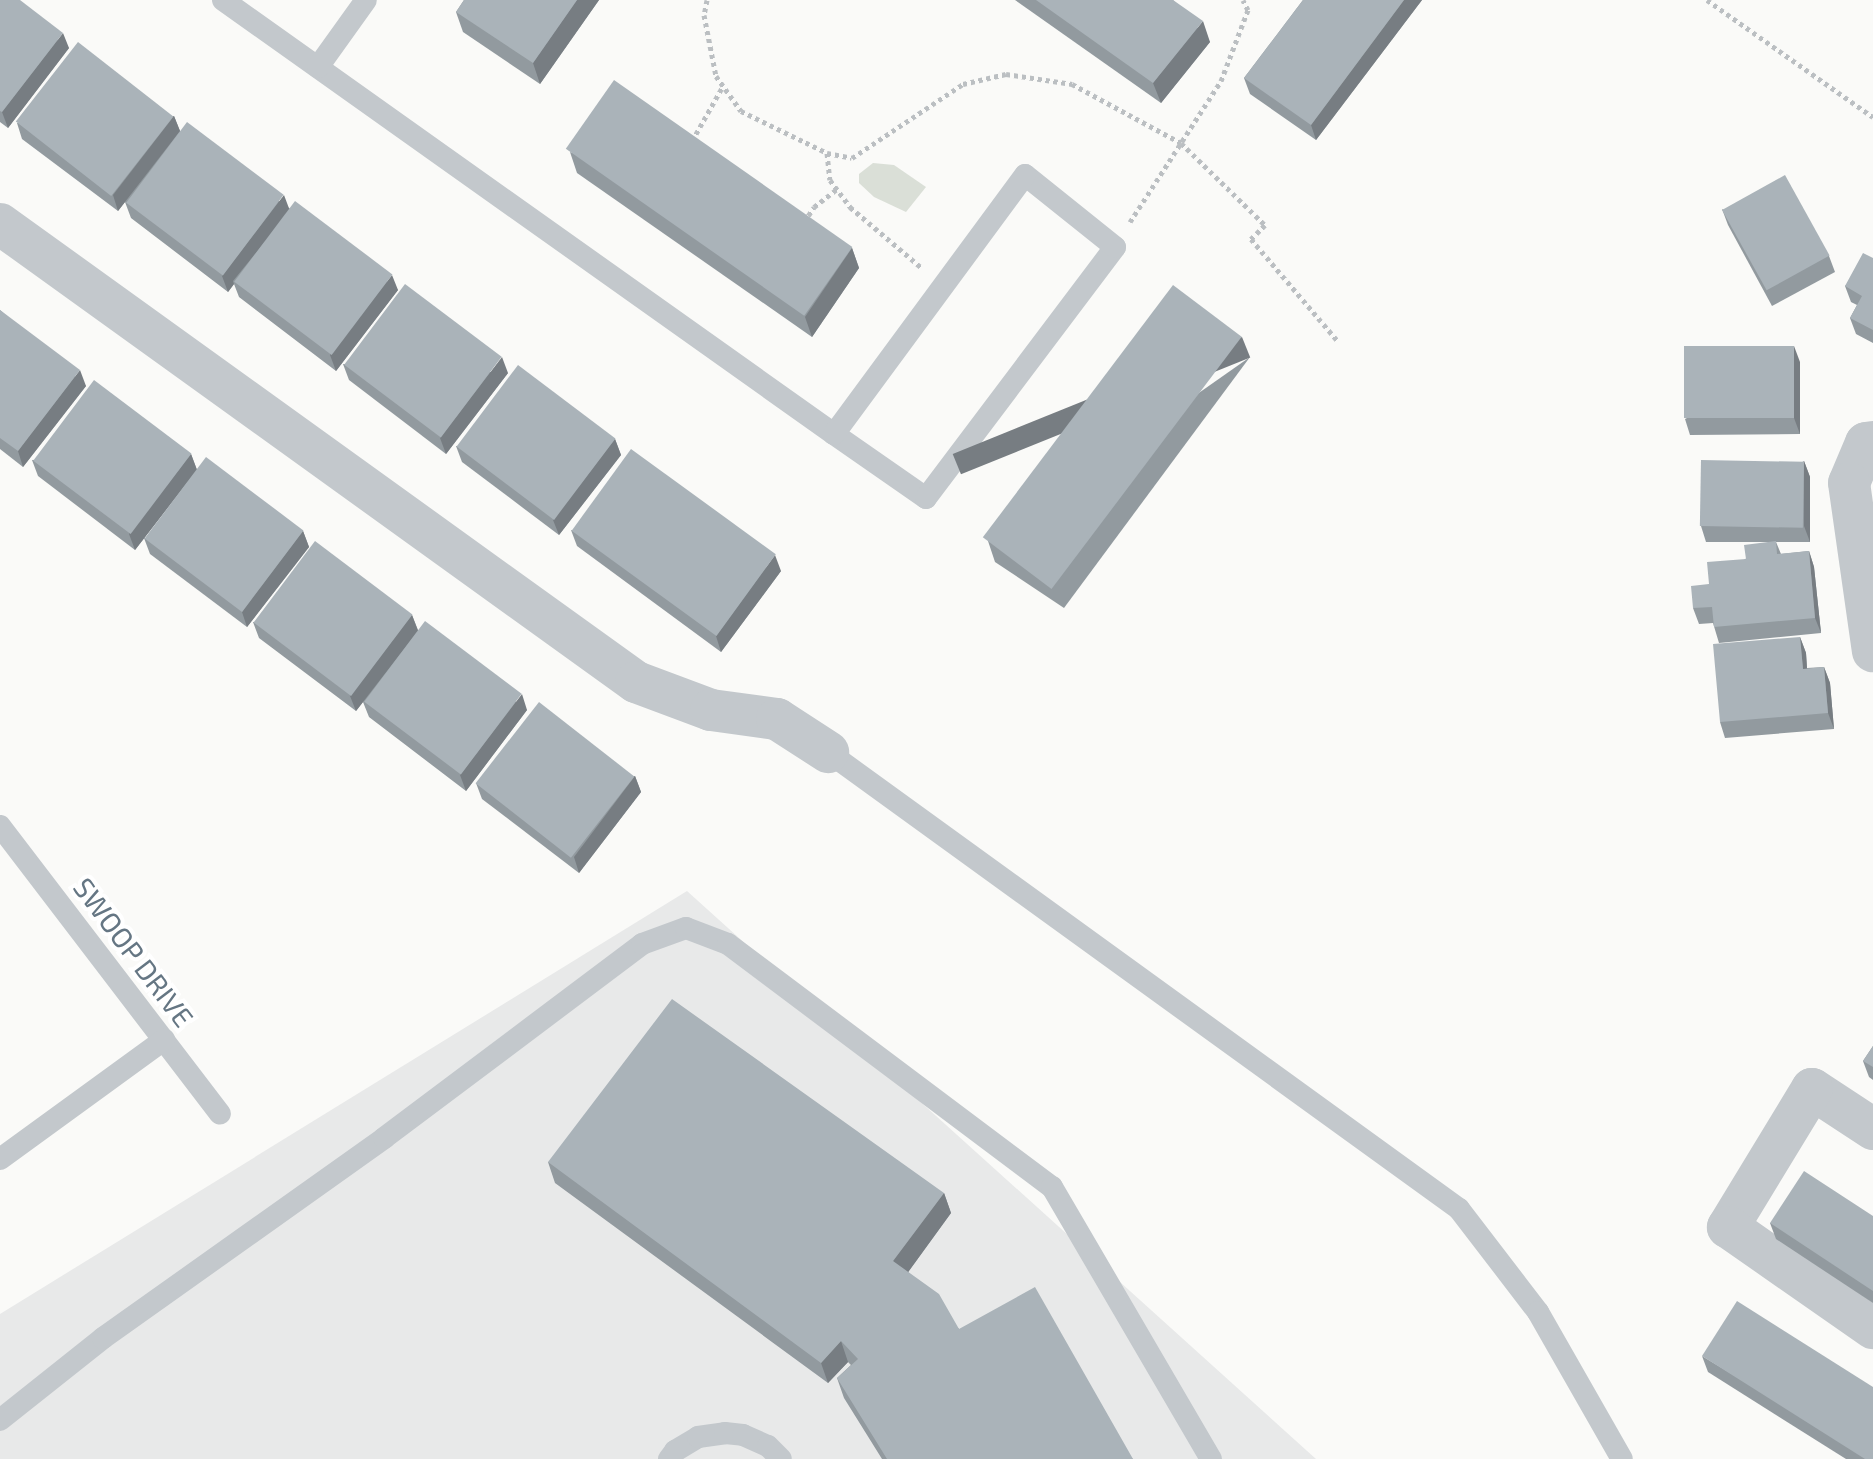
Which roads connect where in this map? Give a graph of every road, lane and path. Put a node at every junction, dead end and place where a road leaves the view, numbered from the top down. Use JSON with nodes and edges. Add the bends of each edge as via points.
{"nodes":[{"id":1,"x":223,"y":0,"type":"edge"},
{"id":2,"x":366,"y":0,"type":"edge"},
{"id":3,"x":1243,"y":0,"type":"edge"},
{"id":4,"x":1707,"y":0,"type":"edge"},
{"id":5,"x":318,"y":67,"type":"junction"},
{"id":6,"x":723,"y":86,"type":"dead end"},
{"id":7,"x":1873,"y":117,"type":"edge"},
{"id":8,"x":688,"y":148,"type":"edge"},
{"id":9,"x":827,"y":153,"type":"dead end"},
{"id":10,"x":837,"y":189,"type":"junction"},
{"id":11,"x":0,"y":224,"type":"edge"},
{"id":12,"x":801,"y":228,"type":"edge"},
{"id":13,"x":1115,"y":247,"type":"junction"},
{"id":14,"x":944,"y":286,"type":"junction"},
{"id":15,"x":834,"y":434,"type":"junction"},
{"id":16,"x":1873,"y":442,"type":"edge"},
{"id":17,"x":1873,"y":651,"type":"edge"},
{"id":18,"x":828,"y":752,"type":"joint"},
{"id":19,"x":0,"y":826,"type":"edge"},
{"id":20,"x":164,"y":1040,"type":"junction"},
{"id":21,"x":220,"y":1114,"type":"dead end"},
{"id":22,"x":1873,"y":1129,"type":"edge"},
{"id":23,"x":0,"y":1159,"type":"edge"},
{"id":24,"x":1873,"y":1328,"type":"edge"},
{"id":25,"x":0,"y":1420,"type":"edge"},
{"id":26,"x":669,"y":1459,"type":"edge"},
{"id":27,"x":781,"y":1459,"type":"edge"},
{"id":28,"x":1211,"y":1459,"type":"edge"},
{"id":29,"x":1622,"y":1459,"type":"edge"}],
"edges":[{"from":1,"to":5,"type":"lane"},
{"from":2,"to":5,"type":"lane"},
{"from":3,"to":13,"type":"path","via":[[1248,10],[1221,81]]},
{"from":4,"to":7,"type":"path"},
{"from":5,"to":15,"type":"lane"},
{"from":6,"to":8,"type":"path"},
{"from":9,"to":10,"type":"path","via":[[830,180]]},
{"from":10,"to":12,"type":"path","via":[[814,207]]},
{"from":10,"to":14,"type":"path","via":[[850,207]]},
{"from":11,"to":18,"type":"street","via":[[636,682],[711,710],[777,719]]},
{"from":13,"to":14,"type":"lane","via":[[1025,175]]},
{"from":13,"to":15,"type":"lane","via":[[926,498]]},
{"from":14,"to":15,"type":"lane"},
{"from":16,"to":17,"type":"street","via":[[1866,443],[1849,483]]},
{"from":18,"to":29,"type":"lane","via":[[1459,1209],[1538,1312]]},
{"from":19,"to":20,"type":"lane","name":"SWOOP DRIVE"},
{"from":20,"to":21,"type":"lane","name":"SWOOP DRIVE"},
{"from":20,"to":23,"type":"lane"},
{"from":22,"to":24,"type":"street","via":[[1812,1089],[1728,1227]]},
{"from":25,"to":28,"type":"lane","via":[[103,1338],[384,1138],[642,944],[686,928],[728,944],[1052,1187]]},
{"from":26,"to":27,"type":"lane","via":[[698,1437],[725,1433],[768,1446]]}]}
